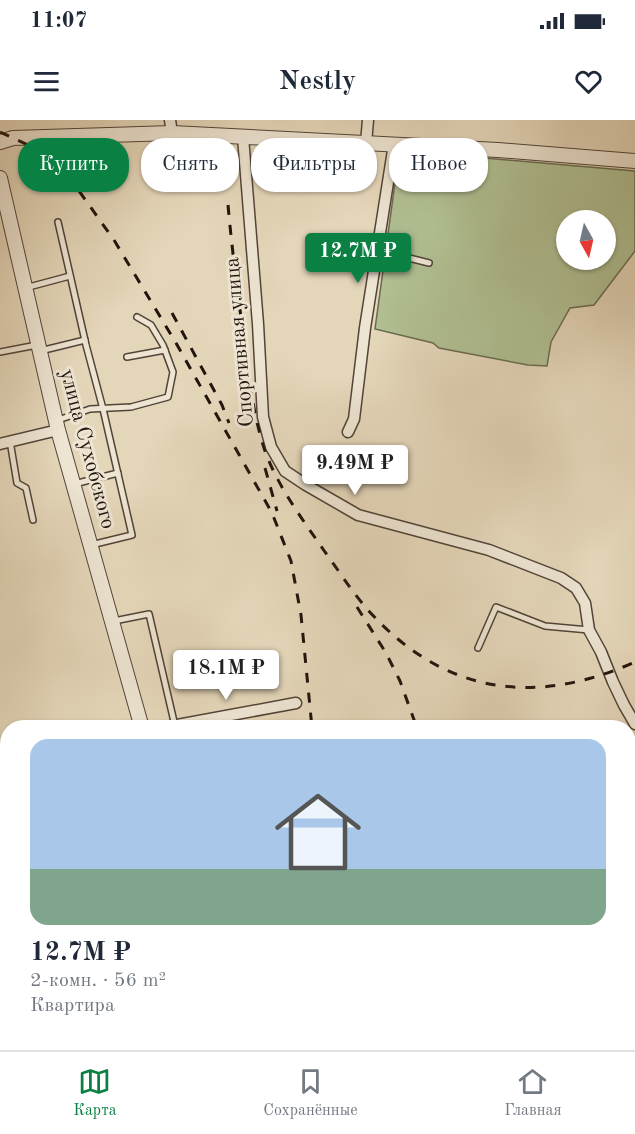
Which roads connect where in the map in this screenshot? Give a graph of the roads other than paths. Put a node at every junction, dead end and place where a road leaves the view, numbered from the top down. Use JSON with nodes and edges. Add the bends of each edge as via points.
{"nodes":[{"id":1,"x":368,"y":120,"type":"edge"},
{"id":2,"x":171,"y":127,"type":"edge"},
{"id":3,"x":243,"y":137,"type":"junction"},
{"id":4,"x":264,"y":138,"type":"edge"},
{"id":5,"x":366,"y":138,"type":"edge"},
{"id":6,"x":0,"y":143,"type":"edge"},
{"id":7,"x":488,"y":149,"type":"edge"},
{"id":8,"x":635,"y":161,"type":"edge"},
{"id":9,"x":389,"y":176,"type":"edge"},
{"id":10,"x":0,"y":178,"type":"edge"},
{"id":11,"x":58,"y":222,"type":"dead end"},
{"id":12,"x":376,"y":258,"type":"junction"},
{"id":13,"x":429,"y":263,"type":"dead end"},
{"id":14,"x":70,"y":276,"type":"junction"},
{"id":15,"x":26,"y":288,"type":"junction"},
{"id":16,"x":137,"y":317,"type":"dead end"},
{"id":17,"x":85,"y":340,"type":"junction"},
{"id":18,"x":39,"y":348,"type":"junction"},
{"id":19,"x":165,"y":350,"type":"junction"},
{"id":20,"x":0,"y":352,"type":"edge"},
{"id":21,"x":127,"y":357,"type":"dead end"},
{"id":22,"x":103,"y":409,"type":"junction"},
{"id":23,"x":57,"y":425,"type":"junction"},
{"id":24,"x":348,"y":432,"type":"dead end"},
{"id":25,"x":5,"y":442,"type":"edge"},
{"id":26,"x":118,"y":473,"type":"junction"},
{"id":27,"x":74,"y":484,"type":"junction"},
{"id":28,"x":33,"y":520,"type":"dead end"},
{"id":29,"x":91,"y":545,"type":"junction"},
{"id":30,"x":113,"y":621,"type":"junction"},
{"id":31,"x":589,"y":630,"type":"junction"},
{"id":32,"x":478,"y":648,"type":"dead end"},
{"id":33,"x":296,"y":703,"type":"dead end"},
{"id":34,"x":140,"y":720,"type":"edge"},
{"id":35,"x":174,"y":720,"type":"edge"},
{"id":36,"x":207,"y":720,"type":"edge"},
{"id":37,"x":633,"y":720,"type":"edge"}],
"edges":[{"from":1,"to":5,"type":"street"},
{"from":2,"to":3,"type":"street"},
{"from":2,"to":6,"type":"street","via":[[13,138]]},
{"from":3,"to":4,"type":"street"},
{"from":3,"to":31,"type":"street","name":"Спортивная улица","via":[[263,417],[271,447],[285,471],[358,514],[489,550],[561,578],[576,588],[585,603]]},
{"from":7,"to":8,"type":"street"},
{"from":9,"to":12,"type":"street"},
{"from":10,"to":15,"type":"street","name":"улица Сухобского"},
{"from":11,"to":14,"type":"lane"},
{"from":12,"to":13,"type":"lane","via":[[409,258]]},
{"from":12,"to":24,"type":"street","via":[[354,419]]},
{"from":14,"to":15,"type":"lane"},
{"from":14,"to":17,"type":"lane"},
{"from":15,"to":18,"type":"street","name":"улица Сухобского"},
{"from":16,"to":19,"type":"lane","via":[[150,325]]},
{"from":17,"to":18,"type":"lane"},
{"from":17,"to":22,"type":"lane"},
{"from":18,"to":20,"type":"lane"},
{"from":18,"to":23,"type":"street","name":"улица Сухобского"},
{"from":19,"to":21,"type":"lane"},
{"from":19,"to":22,"type":"lane","via":[[173,372],[168,397],[131,408]]},
{"from":22,"to":23,"type":"lane","via":[[90,409]]},
{"from":22,"to":26,"type":"lane"},
{"from":23,"to":25,"type":"street"},
{"from":23,"to":27,"type":"street","name":"улица Сухобского"},
{"from":25,"to":28,"type":"lane","via":[[17,483],[26,488]]},
{"from":26,"to":27,"type":"lane"},
{"from":26,"to":29,"type":"lane","via":[[132,535]]},
{"from":27,"to":29,"type":"street","name":"улица Сухобского"},
{"from":29,"to":30,"type":"street","name":"улица Сухобского"},
{"from":30,"to":34,"type":"street","name":"улица Сухобского"},
{"from":30,"to":35,"type":"lane","via":[[149,614]]},
{"from":31,"to":32,"type":"lane","via":[[545,626],[496,607]]},
{"from":31,"to":37,"type":"street","name":"Спортивная улица"},
{"from":33,"to":36,"type":"street"}]}
